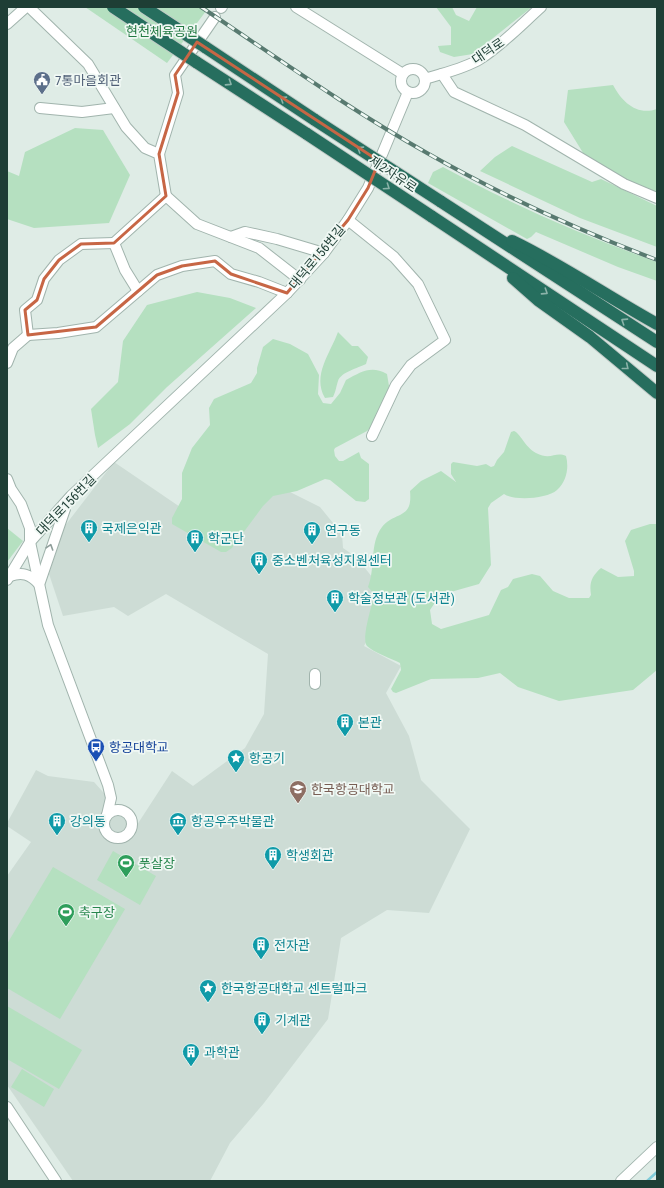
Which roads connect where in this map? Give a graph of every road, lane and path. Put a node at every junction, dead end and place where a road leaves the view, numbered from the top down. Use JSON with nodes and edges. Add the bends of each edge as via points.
{"nodes":[{"id":1,"x":26,"y":7,"type":"edge"},
{"id":2,"x":29,"y":7,"type":"edge"},
{"id":3,"x":113,"y":7,"type":"edge"},
{"id":4,"x":144,"y":7,"type":"edge"},
{"id":5,"x":296,"y":7,"type":"edge"},
{"id":6,"x":541,"y":7,"type":"edge"},
{"id":7,"x":215,"y":17,"type":"dead end"},
{"id":8,"x":7,"y":24,"type":"edge"},
{"id":9,"x":403,"y":74,"type":"junction"},
{"id":10,"x":442,"y":74,"type":"junction"},
{"id":11,"x":425,"y":79,"type":"junction"},
{"id":12,"x":408,"y":92,"type":"junction"},
{"id":13,"x":40,"y":108,"type":"dead end"},
{"id":14,"x":114,"y":108,"type":"junction"},
{"id":15,"x":159,"y":154,"type":"junction"},
{"id":16,"x":166,"y":196,"type":"junction"},
{"id":17,"x":657,"y":198,"type":"edge"},
{"id":18,"x":468,"y":219,"type":"junction"},
{"id":19,"x":348,"y":220,"type":"junction"},
{"id":20,"x":231,"y":237,"type":"junction"},
{"id":21,"x":114,"y":242,"type":"junction"},
{"id":22,"x":476,"y":246,"type":"junction"},
{"id":23,"x":324,"y":253,"type":"junction"},
{"id":24,"x":300,"y":280,"type":"junction"},
{"id":25,"x":138,"y":291,"type":"junction"},
{"id":26,"x":287,"y":293,"type":"junction"},
{"id":27,"x":657,"y":324,"type":"edge"},
{"id":28,"x":28,"y":335,"type":"junction"},
{"id":29,"x":657,"y":342,"type":"edge"},
{"id":30,"x":7,"y":363,"type":"edge"},
{"id":31,"x":657,"y":366,"type":"edge"},
{"id":32,"x":657,"y":393,"type":"edge"},
{"id":33,"x":372,"y":436,"type":"dead end"},
{"id":34,"x":7,"y":478,"type":"edge"},
{"id":35,"x":68,"y":500,"type":"junction"},
{"id":36,"x":30,"y":542,"type":"junction"},
{"id":37,"x":8,"y":578,"type":"edge"},
{"id":38,"x":39,"y":584,"type":"junction"},
{"id":39,"x":315,"y":674,"type":"dead end"},
{"id":40,"x":315,"y":684,"type":"dead end"},
{"id":41,"x":108,"y":785,"type":"junction"},
{"id":42,"x":120,"y":810,"type":"junction"},
{"id":43,"x":107,"y":815,"type":"junction"},
{"id":44,"x":7,"y":1107,"type":"edge"},
{"id":45,"x":657,"y":1147,"type":"edge"},
{"id":46,"x":56,"y":1181,"type":"edge"},
{"id":47,"x":620,"y":1181,"type":"edge"}],
"edges":[{"from":1,"to":8,"type":"street"},
{"from":2,"to":14,"type":"street","via":[[88,64]]},
{"from":3,"to":22,"type":"highway","name":"제2자유로","one_way":true,"bridge":true},
{"from":18,"to":4,"type":"highway","name":"제2자유로","one_way":true,"bridge":true},
{"from":5,"to":9,"type":"street"},
{"from":6,"to":10,"type":"street","name":"대덕로","via":[[502,43],[479,60]]},
{"from":7,"to":15,"type":"street","via":[[175,75],[178,93]]},
{"from":9,"to":11,"type":"street","via":[[414,69],[421,72]]},
{"from":9,"to":12,"type":"street","via":[[401,85]]},
{"from":10,"to":11,"type":"street","name":"대덕로"},
{"from":10,"to":17,"type":"street","via":[[454,92],[526,125],[624,184]]},
{"from":11,"to":12,"type":"street","via":[[422,90],[416,93]]},
{"from":12,"to":19,"type":"street","name":"대덕로156번길","via":[[368,188]]},
{"from":13,"to":14,"type":"street","via":[[82,112]]},
{"from":14,"to":15,"type":"street","via":[[126,127],[145,148]]},
{"from":15,"to":16,"type":"street"},
{"from":16,"to":20,"type":"street","via":[[197,224]]},
{"from":16,"to":21,"type":"street"},
{"from":18,"to":27,"type":"highway","via":[[539,254]]},
{"from":29,"to":18,"type":"highway","name":"제2자유로","one_way":true},
{"from":19,"to":23,"type":"street","name":"대덕로156번길"},
{"from":19,"to":33,"type":"street","name":"대덕로156번길","via":[[394,257],[418,284],[445,340],[411,365],[396,385]]},
{"from":20,"to":23,"type":"street","via":[[245,232]]},
{"from":20,"to":24,"type":"street","via":[[259,248]]},
{"from":21,"to":25,"type":"street"},
{"from":21,"to":28,"type":"street","via":[[81,244],[59,260],[44,279],[37,300],[25,310]]},
{"from":22,"to":31,"type":"highway","name":"제2자유로","one_way":true},
{"from":22,"to":32,"type":"highway","one_way":true,"via":[[538,300],[590,337]]},
{"from":23,"to":24,"type":"street","name":"대덕로156번길"},
{"from":24,"to":26,"type":"street","name":"대덕로156번길"},
{"from":25,"to":26,"type":"street","name":"대덕로156번길","via":[[157,275],[182,266],[215,261],[231,274]]},
{"from":25,"to":28,"type":"street","name":"대덕로156번길","via":[[96,327]]},
{"from":26,"to":35,"type":"street","name":"대덕로156번길"},
{"from":28,"to":30,"type":"street","via":[[13,348]]},
{"from":34,"to":36,"type":"street","via":[[30,528]]},
{"from":35,"to":36,"type":"street","name":"대덕로156번길"},
{"from":38,"to":35,"type":"street","one_way":true},
{"from":36,"to":37,"type":"street"},
{"from":36,"to":38,"type":"street","name":"대덕로156번길"},
{"from":37,"to":38,"type":"street","via":[[18,573],[27,574]]},
{"from":38,"to":41,"type":"street","name":"대덕로156번길","via":[[48,625]]},
{"from":39,"to":40,"type":"street"},
{"from":41,"to":42,"type":"street","via":[[117,792]]},
{"from":41,"to":43,"type":"street","via":[[111,798]]},
{"from":42,"to":43,"type":"street"},
{"from":42,"to":43,"type":"street","via":[[128,815],[132,823],[129,831],[122,837],[113,836],[106,831],[104,823]]},
{"from":44,"to":46,"type":"street"},
{"from":45,"to":47,"type":"street"}]}
